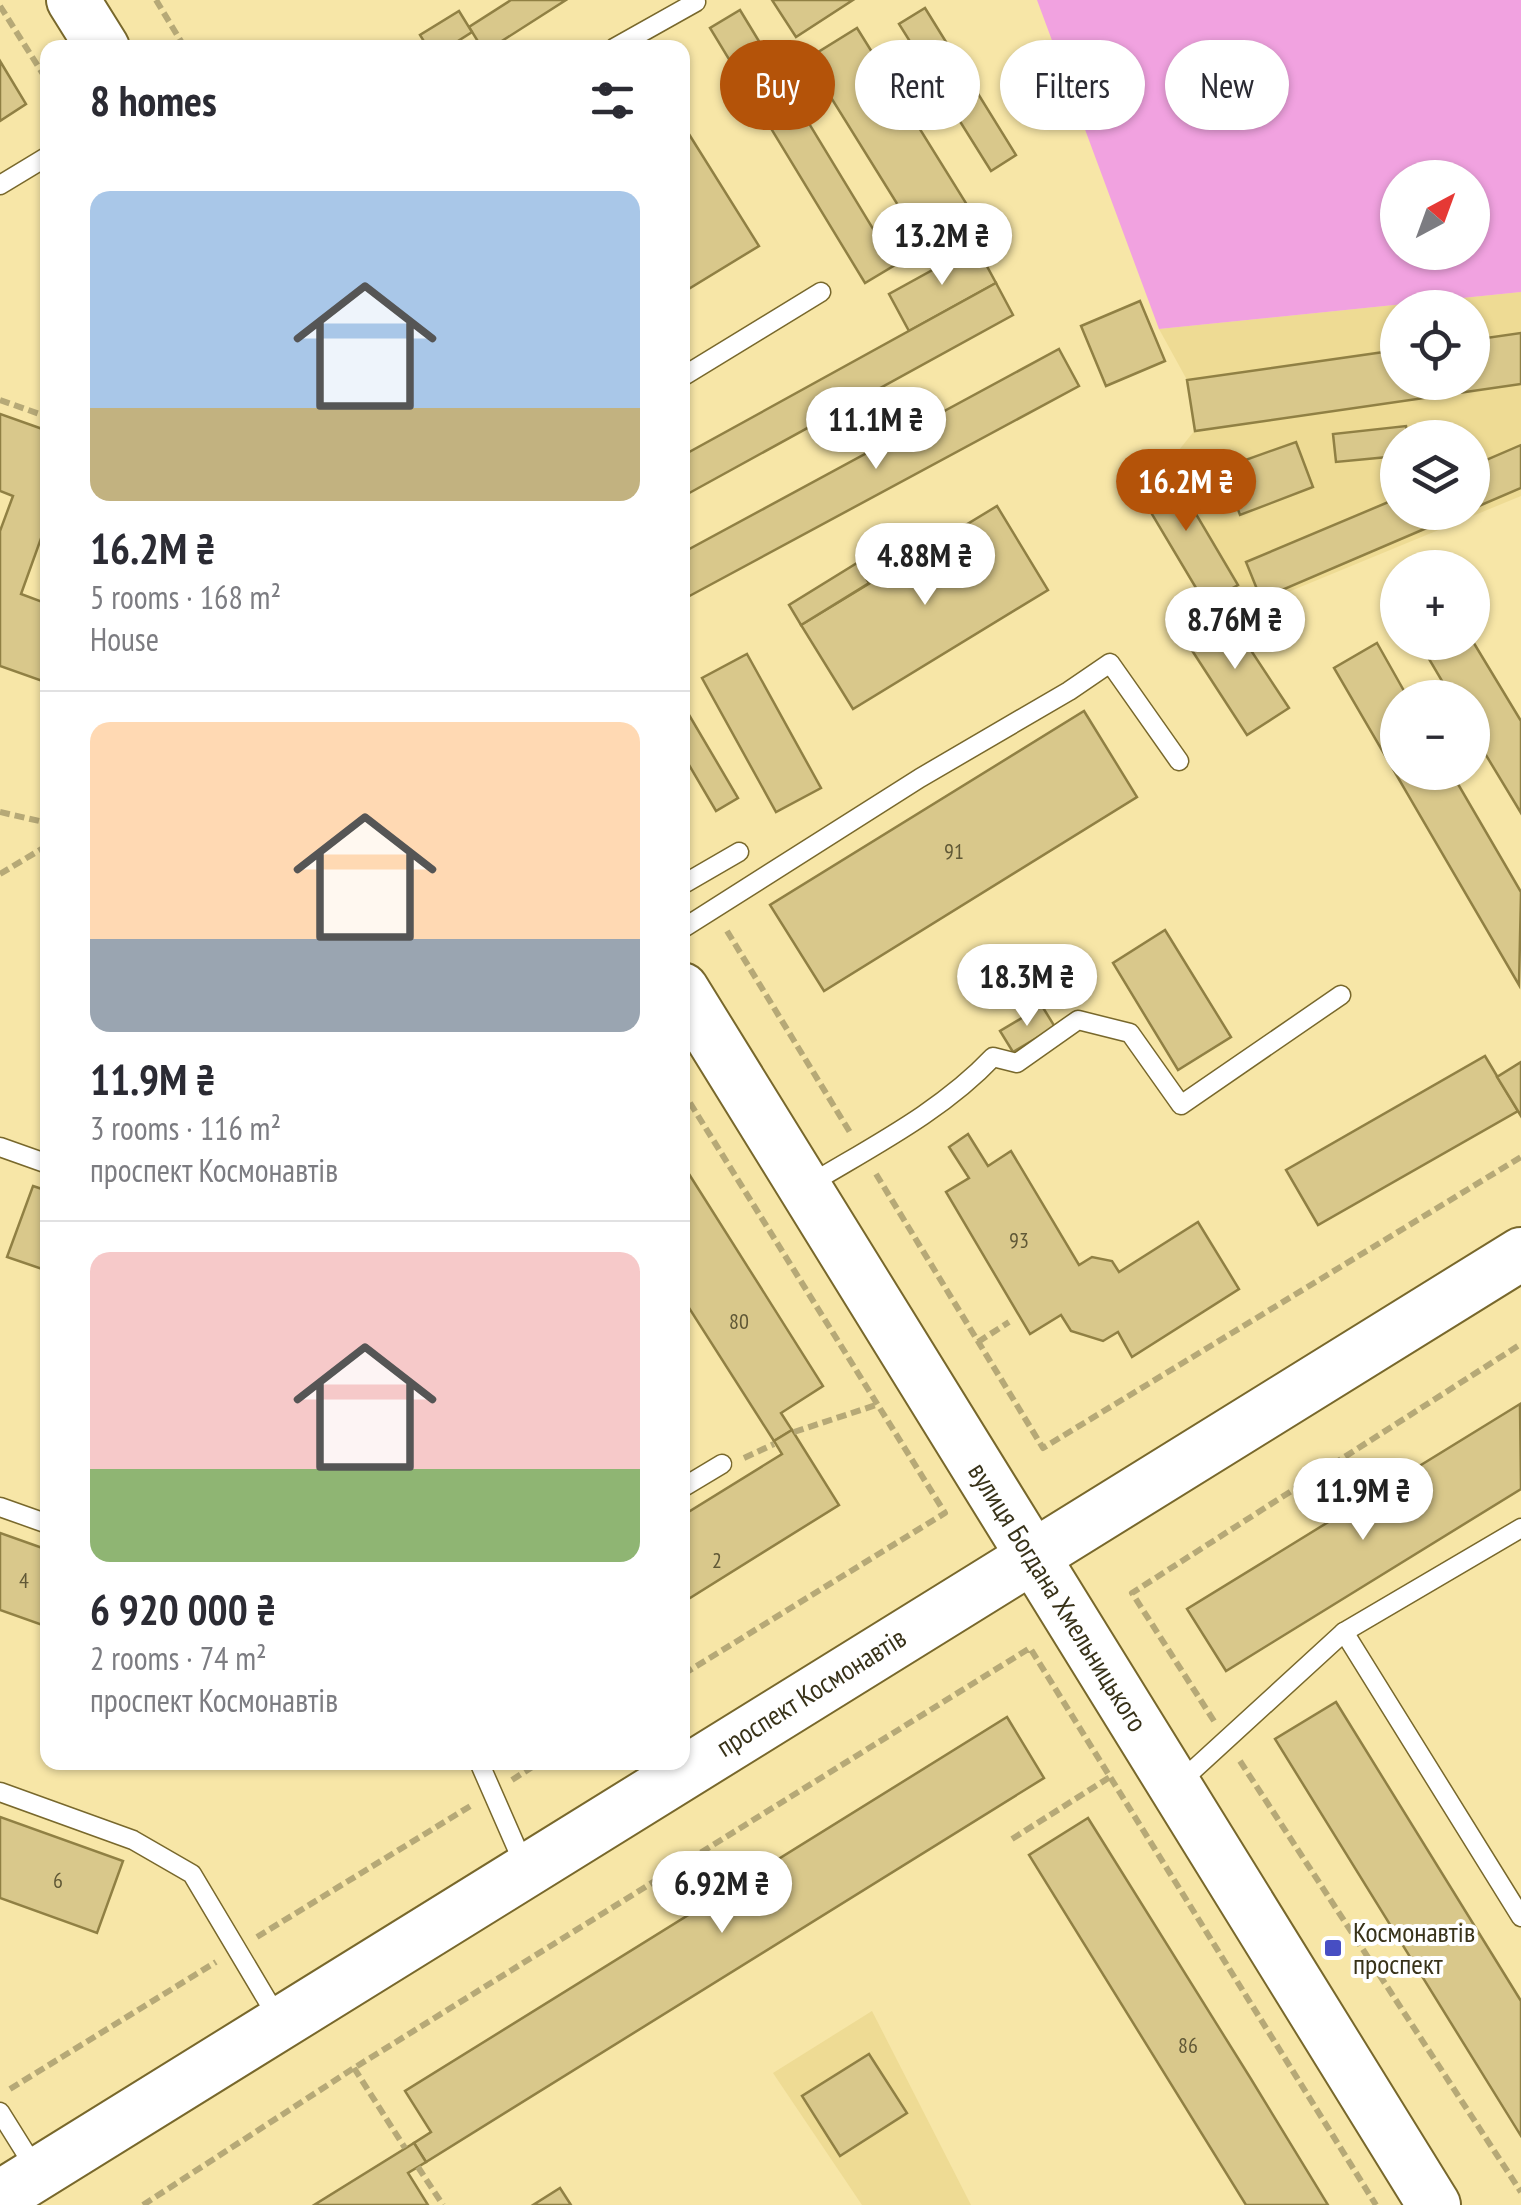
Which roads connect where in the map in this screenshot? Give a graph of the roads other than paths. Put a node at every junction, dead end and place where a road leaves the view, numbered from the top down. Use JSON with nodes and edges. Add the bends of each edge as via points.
{"nodes":[{"id":1,"x":74,"y":0,"type":"edge"},
{"id":2,"x":696,"y":2,"type":"edge"},
{"id":3,"x":98,"y":40,"type":"edge"},
{"id":4,"x":628,"y":40,"type":"edge"},
{"id":5,"x":40,"y":161,"type":"edge"},
{"id":6,"x":0,"y":185,"type":"edge"},
{"id":7,"x":821,"y":292,"type":"dead end"},
{"id":8,"x":690,"y":372,"type":"edge"},
{"id":9,"x":1179,"y":761,"type":"dead end"},
{"id":10,"x":739,"y":852,"type":"dead end"},
{"id":11,"x":690,"y":880,"type":"edge"},
{"id":12,"x":690,"y":924,"type":"edge"},
{"id":13,"x":1341,"y":995,"type":"dead end"},
{"id":14,"x":690,"y":1002,"type":"edge"},
{"id":15,"x":0,"y":1147,"type":"edge"},
{"id":16,"x":40,"y":1161,"type":"edge"},
{"id":17,"x":805,"y":1187,"type":"junction"},
{"id":18,"x":1521,"y":1254,"type":"edge"},
{"id":19,"x":722,"y":1464,"type":"dead end"},
{"id":20,"x":690,"y":1483,"type":"edge"},
{"id":21,"x":0,"y":1507,"type":"edge"},
{"id":22,"x":40,"y":1521,"type":"edge"},
{"id":23,"x":1521,"y":1528,"type":"edge"},
{"id":24,"x":1032,"y":1555,"type":"junction"},
{"id":25,"x":1344,"y":1632,"type":"junction"},
{"id":26,"x":690,"y":1768,"type":"edge"},
{"id":27,"x":483,"y":1770,"type":"edge"},
{"id":28,"x":687,"y":1770,"type":"edge"},
{"id":29,"x":1175,"y":1787,"type":"junction"},
{"id":30,"x":0,"y":1792,"type":"edge"},
{"id":31,"x":526,"y":1870,"type":"junction"},
{"id":32,"x":1521,"y":1917,"type":"edge"},
{"id":33,"x":281,"y":2022,"type":"junction"},
{"id":34,"x":0,"y":2112,"type":"edge"},
{"id":35,"x":19,"y":2185,"type":"edge"},
{"id":36,"x":1434,"y":2205,"type":"edge"}],
"edges":[{"from":1,"to":3,"type":"main road"},
{"from":2,"to":4,"type":"lane"},
{"from":5,"to":6,"type":"lane"},
{"from":7,"to":8,"type":"lane"},
{"from":9,"to":12,"type":"lane","via":[[1110,663]]},
{"from":10,"to":11,"type":"lane"},
{"from":13,"to":17,"type":"lane","via":[[1181,1105],[1130,1034],[1078,1020],[1017,1063],[993,1057],[908,1125]]},
{"from":14,"to":17,"type":"main road","name":"вулиця Богдана Хмельницького"},
{"from":15,"to":16,"type":"lane"},
{"from":17,"to":24,"type":"main road","name":"вулиця Богдана Хмельницького"},
{"from":18,"to":24,"type":"main road","name":"проспект Космонавтів"},
{"from":19,"to":20,"type":"lane"},
{"from":21,"to":22,"type":"lane"},
{"from":23,"to":25,"type":"lane"},
{"from":24,"to":26,"type":"main road","name":"проспект Космонавтів"},
{"from":24,"to":29,"type":"main road","name":"вулиця Богдана Хмельницького"},
{"from":25,"to":29,"type":"lane"},
{"from":25,"to":32,"type":"lane"},
{"from":27,"to":31,"type":"lane"},
{"from":28,"to":31,"type":"main road","name":"проспект Космонавтів"},
{"from":29,"to":36,"type":"main road","name":"вулиця Богдана Хмельницького"},
{"from":30,"to":33,"type":"lane","via":[[133,1840],[192,1874]]},
{"from":31,"to":33,"type":"main road","name":"проспект Космонавтів"},
{"from":33,"to":35,"type":"main road","name":"проспект Космонавтів"},
{"from":34,"to":35,"type":"lane"}]}
